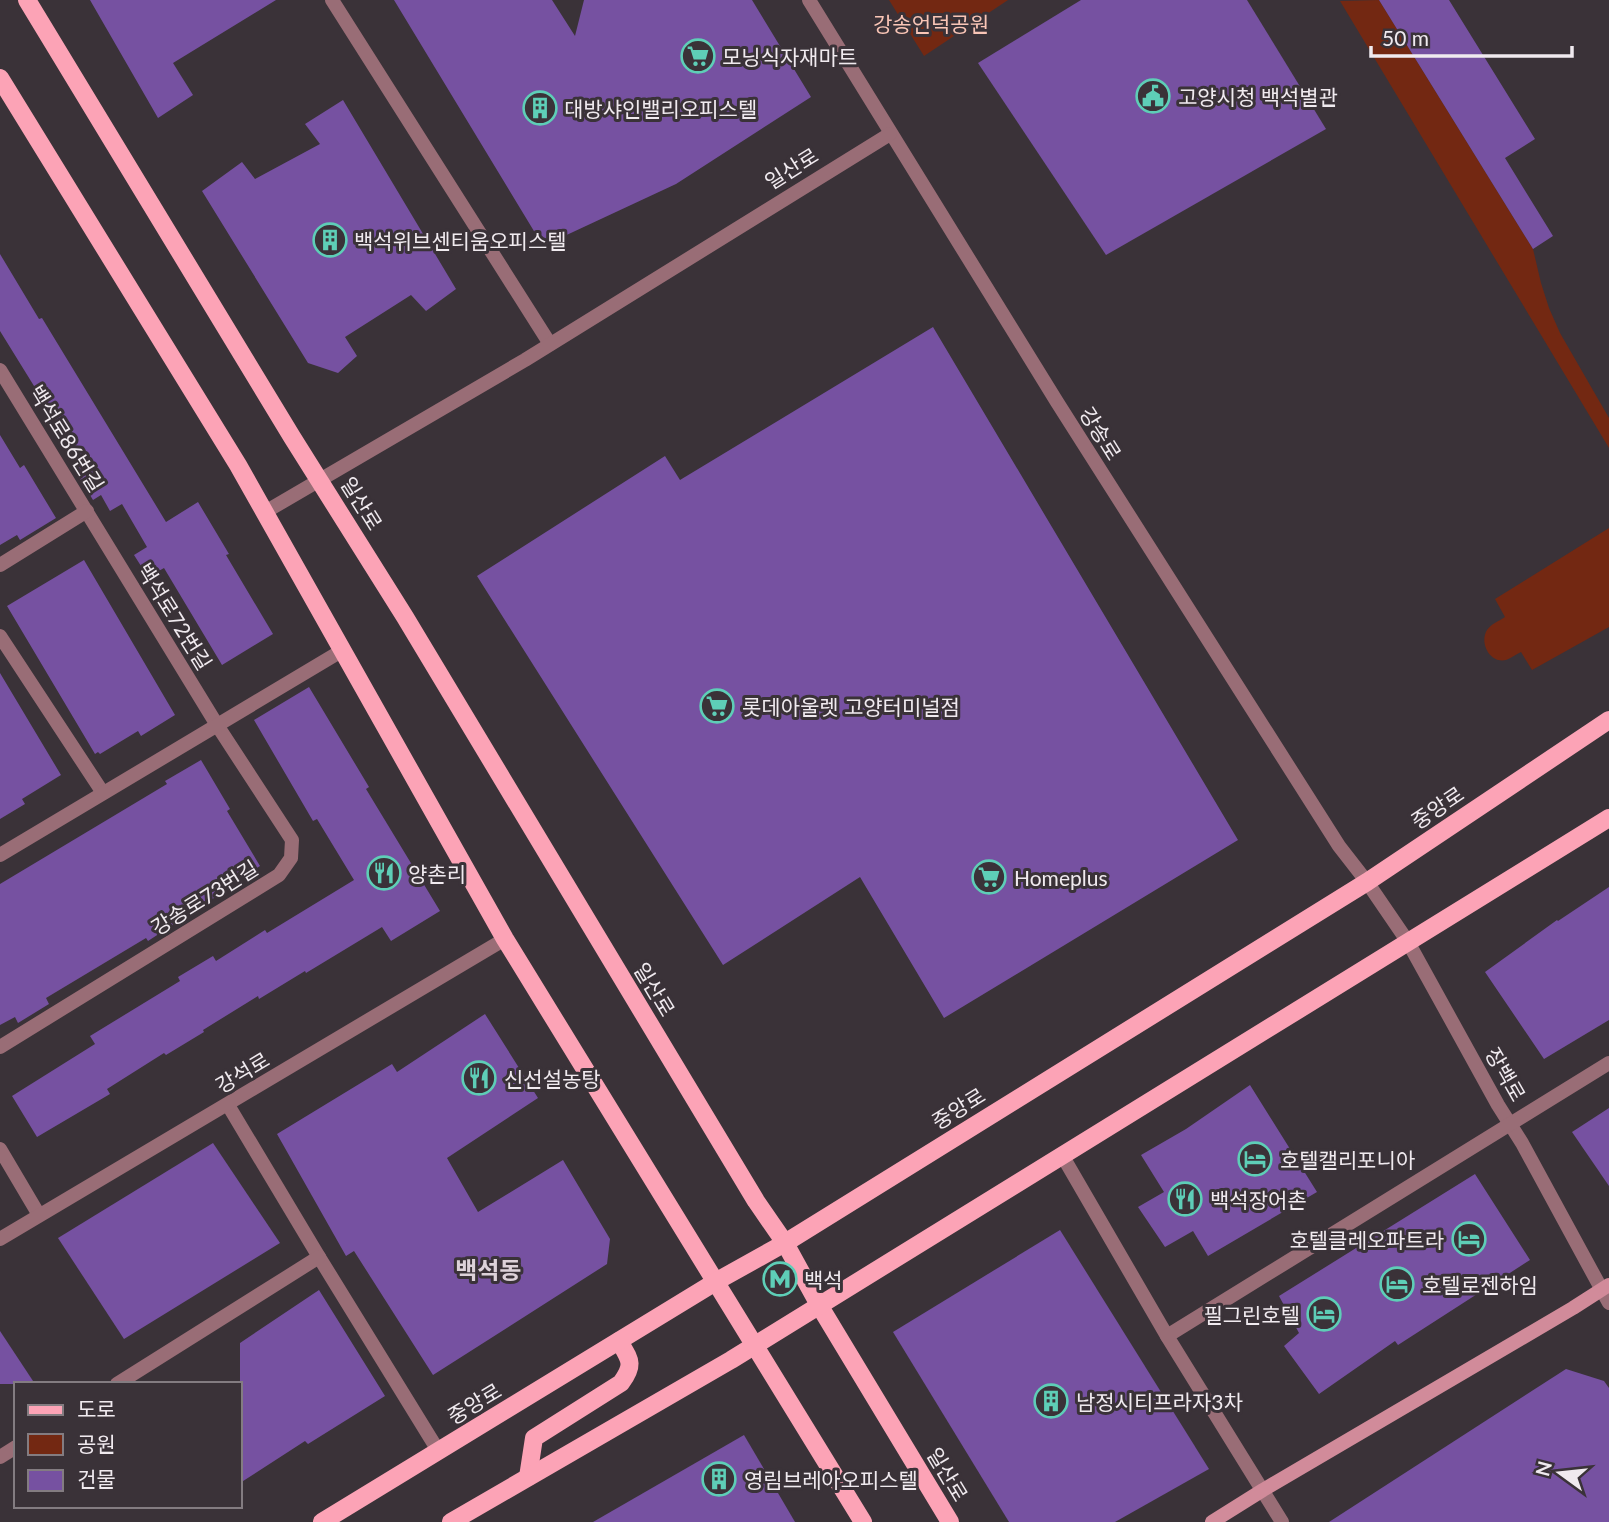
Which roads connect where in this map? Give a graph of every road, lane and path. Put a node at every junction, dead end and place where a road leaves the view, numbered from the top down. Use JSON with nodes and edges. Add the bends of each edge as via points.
{"nodes":[{"id":1,"x":27,"y":0,"type":"edge"},
{"id":2,"x":332,"y":0,"type":"edge"},
{"id":3,"x":808,"y":0,"type":"edge"},
{"id":4,"x":0,"y":78,"type":"edge"},
{"id":5,"x":890,"y":134,"type":"junction"},
{"id":6,"x":550,"y":344,"type":"junction"},
{"id":7,"x":0,"y":370,"type":"edge"},
{"id":8,"x":320,"y":480,"type":"junction"},
{"id":9,"x":87,"y":511,"type":"junction"},
{"id":10,"x":265,"y":512,"type":"junction"},
{"id":11,"x":97,"y":529,"type":"joint"},
{"id":12,"x":0,"y":565,"type":"edge"},
{"id":13,"x":0,"y":636,"type":"edge"},
{"id":14,"x":343,"y":650,"type":"junction"},
{"id":15,"x":1609,"y":720,"type":"edge"},
{"id":16,"x":218,"y":725,"type":"junction"},
{"id":17,"x":103,"y":793,"type":"junction"},
{"id":18,"x":1609,"y":818,"type":"edge"},
{"id":19,"x":0,"y":855,"type":"edge"},
{"id":20,"x":1367,"y":882,"type":"junction"},
{"id":21,"x":505,"y":939,"type":"junction"},
{"id":22,"x":1408,"y":942,"type":"junction"},
{"id":23,"x":0,"y":1047,"type":"edge"},
{"id":24,"x":1609,"y":1063,"type":"edge"},
{"id":25,"x":228,"y":1105,"type":"junction"},
{"id":26,"x":1510,"y":1123,"type":"junction"},
{"id":27,"x":0,"y":1149,"type":"edge"},
{"id":28,"x":1062,"y":1155,"type":"junction"},
{"id":29,"x":39,"y":1215,"type":"junction"},
{"id":30,"x":0,"y":1239,"type":"edge"},
{"id":31,"x":785,"y":1243,"type":"junction"},
{"id":32,"x":319,"y":1257,"type":"junction"},
{"id":33,"x":717,"y":1281,"type":"junction"},
{"id":34,"x":1606,"y":1293,"type":"edge"},
{"id":35,"x":819,"y":1305,"type":"junction"},
{"id":36,"x":1167,"y":1336,"type":"junction"},
{"id":37,"x":619,"y":1341,"type":"junction"},
{"id":38,"x":755,"y":1345,"type":"junction"},
{"id":39,"x":120,"y":1382,"type":"edge"},
{"id":40,"x":439,"y":1452,"type":"junction"},
{"id":41,"x":528,"y":1477,"type":"junction"},
{"id":42,"x":1263,"y":1490,"type":"junction"},
{"id":43,"x":459,"y":1520,"type":"edge"},
{"id":44,"x":322,"y":1522,"type":"edge"},
{"id":45,"x":863,"y":1522,"type":"edge"},
{"id":46,"x":950,"y":1522,"type":"edge"},
{"id":47,"x":1212,"y":1522,"type":"edge"},
{"id":48,"x":1282,"y":1522,"type":"edge"}],
"edges":[{"from":1,"to":8,"type":"main road","name":"일산로"},
{"from":2,"to":6,"type":"street"},
{"from":3,"to":5,"type":"street","name":"강송로"},
{"from":4,"to":10,"type":"main road"},
{"from":5,"to":6,"type":"street","name":"일산로"},
{"from":5,"to":20,"type":"street","name":"강송로","via":[[1339,846]]},
{"from":6,"to":8,"type":"street","name":"일산로"},
{"from":7,"to":9,"type":"street","name":"백석로86번길"},
{"from":8,"to":10,"type":"street","name":"일산로"},
{"from":8,"to":31,"type":"main road","name":"일산로"},
{"from":9,"to":11,"type":"street","name":"백석로86번길"},
{"from":9,"to":12,"type":"street"},
{"from":10,"to":14,"type":"main road"},
{"from":11,"to":16,"type":"street","name":"백석로72번길"},
{"from":13,"to":17,"type":"street"},
{"from":14,"to":16,"type":"street"},
{"from":14,"to":21,"type":"main road"},
{"from":15,"to":20,"type":"main road","name":"중앙로"},
{"from":16,"to":17,"type":"street"},
{"from":16,"to":23,"type":"street","name":"강송로73번길","via":[[292,840],[291,858],[279,875]]},
{"from":17,"to":19,"type":"street"},
{"from":18,"to":22,"type":"main road"},
{"from":20,"to":22,"type":"street","name":"장백로"},
{"from":20,"to":31,"type":"main road","name":"중앙로"},
{"from":21,"to":25,"type":"street","name":"강석로"},
{"from":21,"to":33,"type":"main road"},
{"from":22,"to":26,"type":"street","name":"장백로"},
{"from":22,"to":28,"type":"main road"},
{"from":24,"to":26,"type":"street"},
{"from":25,"to":29,"type":"street","name":"강석로"},
{"from":25,"to":32,"type":"street"},
{"from":26,"to":34,"type":"street","name":"장백로"},
{"from":26,"to":36,"type":"street"},
{"from":27,"to":29,"type":"street"},
{"from":28,"to":35,"type":"main road"},
{"from":28,"to":36,"type":"street"},
{"from":29,"to":30,"type":"street","name":"강석로"},
{"from":31,"to":33,"type":"main road","name":"중앙로"},
{"from":31,"to":35,"type":"main road","name":"일산로"},
{"from":32,"to":39,"type":"street"},
{"from":32,"to":40,"type":"street"},
{"from":33,"to":37,"type":"main road","name":"중앙로"},
{"from":33,"to":38,"type":"main road"},
{"from":34,"to":42,"type":"street","name":"장백로"},
{"from":35,"to":38,"type":"main road"},
{"from":35,"to":46,"type":"main road","name":"일산로"},
{"from":36,"to":42,"type":"street"},
{"from":37,"to":40,"type":"main road","name":"중앙로"},
{"from":37,"to":41,"type":"main road","via":[[630,1360],[630,1370],[621,1383],[534,1438]]},
{"from":38,"to":41,"type":"main road"},
{"from":38,"to":45,"type":"main road"},
{"from":40,"to":44,"type":"main road","name":"중앙로"},
{"from":41,"to":43,"type":"main road"},
{"from":42,"to":47,"type":"street","name":"장백로"},
{"from":42,"to":48,"type":"street"}]}
